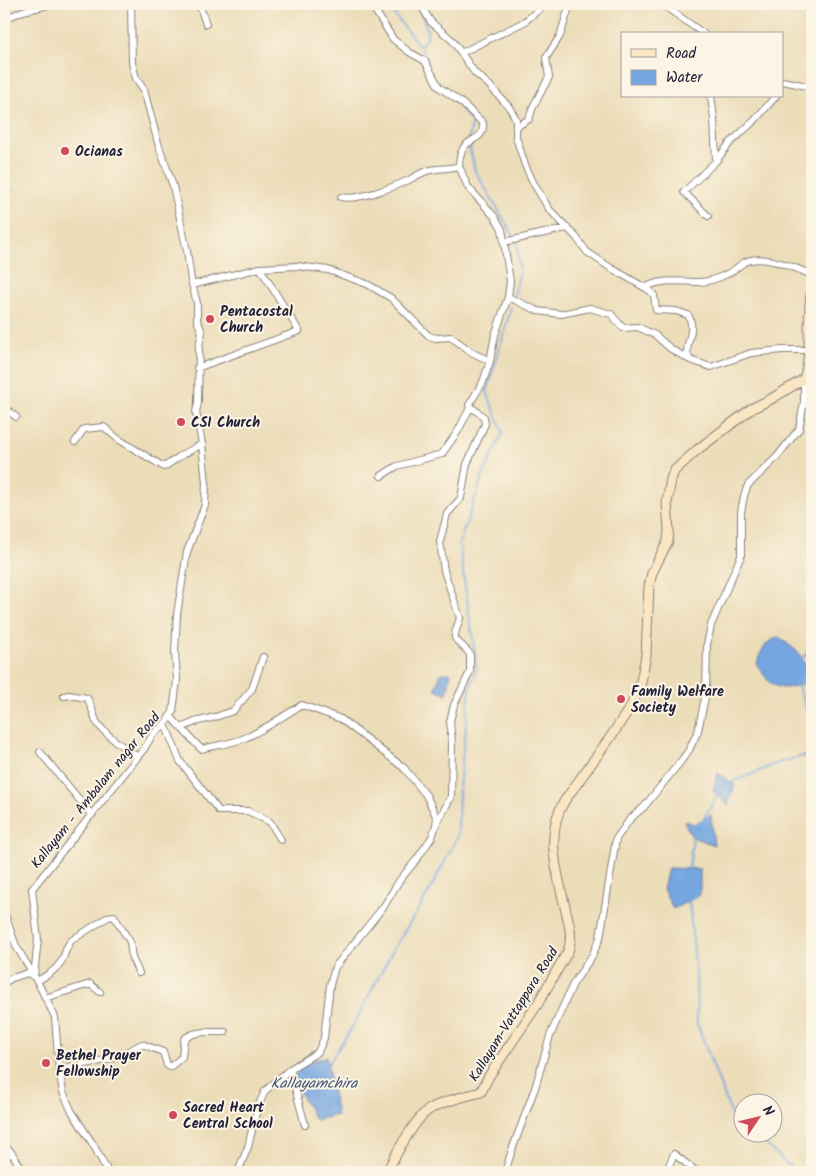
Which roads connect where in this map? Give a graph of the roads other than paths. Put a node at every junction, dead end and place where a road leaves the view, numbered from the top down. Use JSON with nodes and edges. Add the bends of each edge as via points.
{"nodes":[{"id":1,"x":53,"y":4,"type":"edge"},
{"id":2,"x":131,"y":4,"type":"edge"},
{"id":3,"x":199,"y":4,"type":"edge"},
{"id":4,"x":371,"y":4,"type":"edge"},
{"id":5,"x":420,"y":4,"type":"edge"},
{"id":6,"x":546,"y":4,"type":"edge"},
{"id":7,"x":570,"y":4,"type":"edge"},
{"id":8,"x":662,"y":4,"type":"edge"},
{"id":9,"x":4,"y":19,"type":"edge"},
{"id":10,"x":206,"y":24,"type":"dead end"},
{"id":11,"x":701,"y":32,"type":"edge"},
{"id":12,"x":461,"y":53,"type":"junction"},
{"id":13,"x":784,"y":82,"type":"edge"},
{"id":14,"x":812,"y":87,"type":"edge"},
{"id":15,"x":711,"y":98,"type":"edge"},
{"id":16,"x":774,"y":98,"type":"edge"},
{"id":17,"x":516,"y":127,"type":"junction"},
{"id":18,"x":716,"y":161,"type":"junction"},
{"id":19,"x":459,"y":165,"type":"junction"},
{"id":20,"x":341,"y":197,"type":"dead end"},
{"id":21,"x":708,"y":216,"type":"dead end"},
{"id":22,"x":567,"y":228,"type":"junction"},
{"id":23,"x":504,"y":242,"type":"junction"},
{"id":24,"x":260,"y":268,"type":"junction"},
{"id":25,"x":812,"y":275,"type":"edge"},
{"id":26,"x":192,"y":285,"type":"junction"},
{"id":27,"x":646,"y":287,"type":"junction"},
{"id":28,"x":812,"y":290,"type":"edge"},
{"id":29,"x":508,"y":297,"type":"junction"},
{"id":30,"x":810,"y":350,"type":"edge"},
{"id":31,"x":690,"y":360,"type":"junction"},
{"id":32,"x":490,"y":361,"type":"junction"},
{"id":33,"x":198,"y":368,"type":"junction"},
{"id":34,"x":804,"y":379,"type":"junction"},
{"id":35,"x":471,"y":406,"type":"junction"},
{"id":36,"x":4,"y":407,"type":"edge"},
{"id":37,"x":16,"y":417,"type":"dead end"},
{"id":38,"x":75,"y":442,"type":"dead end"},
{"id":39,"x":202,"y":444,"type":"junction"},
{"id":40,"x":381,"y":476,"type":"dead end"},
{"id":41,"x":262,"y":657,"type":"dead end"},
{"id":42,"x":64,"y":696,"type":"dead end"},
{"id":43,"x":170,"y":716,"type":"junction"},
{"id":44,"x":165,"y":724,"type":"junction"},
{"id":45,"x":181,"y":728,"type":"junction"},
{"id":46,"x":40,"y":752,"type":"dead end"},
{"id":47,"x":136,"y":756,"type":"junction"},
{"id":48,"x":92,"y":814,"type":"junction"},
{"id":49,"x":436,"y":825,"type":"junction"},
{"id":50,"x":281,"y":840,"type":"dead end"},
{"id":51,"x":4,"y":912,"type":"edge"},
{"id":52,"x":140,"y":973,"type":"dead end"},
{"id":53,"x":36,"y":979,"type":"junction"},
{"id":54,"x":4,"y":983,"type":"edge"},
{"id":55,"x":100,"y":992,"type":"dead end"},
{"id":56,"x":45,"y":998,"type":"junction"},
{"id":57,"x":225,"y":1032,"type":"dead end"},
{"id":58,"x":59,"y":1069,"type":"junction"},
{"id":59,"x":290,"y":1070,"type":"junction"},
{"id":60,"x":305,"y":1125,"type":"dead end"},
{"id":61,"x":4,"y":1145,"type":"edge"},
{"id":62,"x":11,"y":1152,"type":"junction"},
{"id":63,"x":4,"y":1159,"type":"edge"},
{"id":64,"x":24,"y":1172,"type":"edge"},
{"id":65,"x":108,"y":1172,"type":"edge"},
{"id":66,"x":238,"y":1172,"type":"edge"},
{"id":67,"x":387,"y":1172,"type":"edge"},
{"id":68,"x":505,"y":1172,"type":"edge"},
{"id":69,"x":666,"y":1172,"type":"edge"},
{"id":70,"x":696,"y":1172,"type":"edge"}],
"edges":[{"from":1,"to":9,"type":"street"},
{"from":2,"to":26,"type":"street","name":"Kallayam - Ambalam nagar Road","via":[[132,63],[144,90],[173,186]]},
{"from":3,"to":10,"type":"street"},
{"from":4,"to":19,"type":"street","via":[[393,39],[425,61],[438,87],[483,123],[480,136],[464,147]]},
{"from":5,"to":12,"type":"street","via":[[431,22],[452,40]]},
{"from":6,"to":12,"type":"street","via":[[524,22]]},
{"from":7,"to":17,"type":"street","via":[[560,36],[546,58],[549,77],[529,119]]},
{"from":8,"to":11,"type":"street"},
{"from":12,"to":17,"type":"street","via":[[475,73],[509,107],[516,119]]},
{"from":13,"to":14,"type":"street"},
{"from":15,"to":18,"type":"street"},
{"from":16,"to":18,"type":"street"},
{"from":17,"to":22,"type":"street","via":[[519,147],[534,184],[549,209]]},
{"from":18,"to":21,"type":"street","via":[[684,192]]},
{"from":19,"to":20,"type":"street","via":[[431,170],[356,197]]},
{"from":19,"to":23,"type":"street","via":[[468,187],[502,229]]},
{"from":22,"to":23,"type":"street"},
{"from":22,"to":27,"type":"street","via":[[588,252]]},
{"from":23,"to":29,"type":"street","via":[[510,281]]},
{"from":24,"to":26,"type":"street"},
{"from":24,"to":32,"type":"street","via":[[297,266],[328,270],[367,284],[391,298],[429,336],[451,337]]},
{"from":24,"to":33,"type":"street","via":[[298,330]]},
{"from":25,"to":27,"type":"street","via":[[785,263],[747,261],[729,273],[700,282],[663,281]]},
{"from":26,"to":33,"type":"street","name":"Kallayam - Ambalam nagar Road","via":[[202,332]]},
{"from":27,"to":31,"type":"street","via":[[654,295],[656,310],[676,310],[690,318],[692,325],[687,354]]},
{"from":28,"to":30,"type":"street"},
{"from":29,"to":31,"type":"street","via":[[538,311],[561,314],[590,308],[611,314],[623,328],[638,327],[655,335]]},
{"from":29,"to":32,"type":"street"},
{"from":30,"to":31,"type":"street","via":[[751,353],[711,367]]},
{"from":30,"to":34,"type":"street"},
{"from":32,"to":35,"type":"street"},
{"from":33,"to":39,"type":"street","name":"Kallayam - Ambalam nagar Road","via":[[196,412]]},
{"from":34,"to":67,"type":"street","name":"Kallayam-Vattappara Road","via":[[751,409],[674,471],[668,503],[667,544],[649,586],[646,655],[640,687],[612,735],[558,811],[554,853],[570,927],[569,950],[481,1092],[425,1112]]},
{"from":34,"to":68,"type":"street","via":[[799,429],[748,484],[744,496],[740,556],[706,645],[706,693],[698,731],[681,761],[644,807],[630,819],[616,840],[600,938],[573,984],[550,1036],[536,1088]]},
{"from":35,"to":40,"type":"street","via":[[442,454],[397,466]]},
{"from":35,"to":49,"type":"street","via":[[484,417],[485,424],[466,464],[461,498],[447,514],[440,541],[444,571],[460,618],[454,637],[470,654],[470,668],[450,721],[451,797]]},
{"from":36,"to":37,"type":"street"},
{"from":38,"to":39,"type":"street","via":[[84,429],[104,427],[164,467]]},
{"from":39,"to":43,"type":"street","name":"Kallayam - Ambalam nagar Road","via":[[205,505],[187,552],[184,570],[177,614],[177,680]]},
{"from":41,"to":45,"type":"street","via":[[252,689],[233,711]]},
{"from":42,"to":47,"type":"street","via":[[87,698],[96,721]]},
{"from":43,"to":44,"type":"street","name":"Kallayam - Ambalam nagar Road"},
{"from":43,"to":45,"type":"street"},
{"from":44,"to":47,"type":"street","name":"Kallayam - Ambalam nagar Road"},
{"from":44,"to":50,"type":"street","via":[[180,762],[219,812],[248,811],[270,822]]},
{"from":45,"to":49,"type":"street","via":[[201,748],[248,737],[302,705],[341,719],[401,767],[426,795],[437,818]]},
{"from":46,"to":48,"type":"street"},
{"from":47,"to":48,"type":"street","name":"Kallayam - Ambalam nagar Road"},
{"from":48,"to":53,"type":"street","name":"Kallayam - Ambalam nagar Road","via":[[32,889],[38,939]]},
{"from":49,"to":59,"type":"street","via":[[432,837],[384,906],[335,967],[324,1038],[318,1052]]},
{"from":51,"to":53,"type":"street","via":[[16,946]]},
{"from":52,"to":53,"type":"street","via":[[132,958],[130,942],[114,916],[72,940],[52,972]]},
{"from":53,"to":54,"type":"street","via":[[28,973]]},
{"from":53,"to":56,"type":"street"},
{"from":55,"to":56,"type":"street","via":[[90,984]]},
{"from":56,"to":58,"type":"street","via":[[55,1017]]},
{"from":57,"to":58,"type":"street","via":[[204,1031],[190,1035],[184,1039],[182,1057],[170,1068],[162,1052],[142,1044],[112,1059]]},
{"from":58,"to":65,"type":"street","via":[[63,1092],[71,1110]]},
{"from":59,"to":60,"type":"street"},
{"from":59,"to":66,"type":"street","via":[[265,1092]]},
{"from":61,"to":62,"type":"street"},
{"from":62,"to":63,"type":"street"},
{"from":62,"to":64,"type":"street"},
{"from":69,"to":70,"type":"street","via":[[674,1154]]}]}
